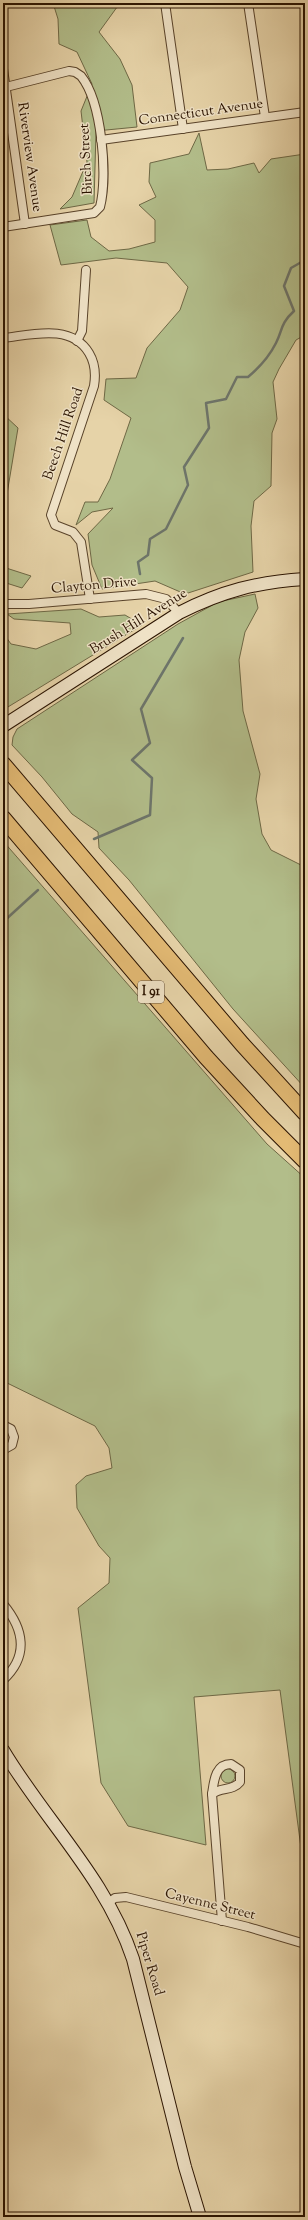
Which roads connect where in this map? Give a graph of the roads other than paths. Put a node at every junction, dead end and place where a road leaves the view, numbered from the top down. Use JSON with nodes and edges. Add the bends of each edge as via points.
{"nodes":[{"id":1,"x":165,"y":3,"type":"edge"},
{"id":2,"x":248,"y":3,"type":"edge"},
{"id":3,"x":3,"y":69,"type":"edge"},
{"id":4,"x":6,"y":87,"type":"junction"},
{"id":5,"x":305,"y":112,"type":"edge"},
{"id":6,"x":265,"y":117,"type":"junction"},
{"id":7,"x":183,"y":129,"type":"junction"},
{"id":8,"x":101,"y":140,"type":"junction"},
{"id":9,"x":25,"y":224,"type":"junction"},
{"id":10,"x":3,"y":227,"type":"edge"},
{"id":11,"x":86,"y":270,"type":"dead end"},
{"id":12,"x":3,"y":338,"type":"edge"},
{"id":13,"x":77,"y":341,"type":"junction"},
{"id":14,"x":305,"y":579,"type":"edge"},
{"id":15,"x":90,"y":599,"type":"junction"},
{"id":16,"x":3,"y":604,"type":"edge"},
{"id":17,"x":180,"y":613,"type":"junction"},
{"id":18,"x":6,"y":724,"type":"edge"},
{"id":19,"x":3,"y":764,"type":"edge"},
{"id":20,"x":3,"y":818,"type":"edge"},
{"id":21,"x":305,"y":1113,"type":"edge"},
{"id":22,"x":305,"y":1161,"type":"edge"},
{"id":23,"x":3,"y":1425,"type":"edge"},
{"id":24,"x":3,"y":1450,"type":"edge"},
{"id":25,"x":3,"y":1604,"type":"edge"},
{"id":26,"x":3,"y":1680,"type":"edge"},
{"id":27,"x":4,"y":1753,"type":"edge"},
{"id":28,"x":212,"y":1794,"type":"dead end"},
{"id":29,"x":109,"y":1902,"type":"junction"},
{"id":30,"x":222,"y":1920,"type":"junction"},
{"id":31,"x":305,"y":1944,"type":"edge"},
{"id":32,"x":200,"y":2217,"type":"edge"}],
"edges":[{"from":1,"to":7,"type":"street"},
{"from":2,"to":6,"type":"street"},
{"from":3,"to":4,"type":"street","name":"Riverview Avenue"},
{"from":4,"to":8,"type":"street","name":"Birch Street","via":[[67,72],[78,73],[84,80],[98,117]]},
{"from":4,"to":9,"type":"street","name":"Riverview Avenue"},
{"from":5,"to":6,"type":"street","name":"Connecticut Avenue"},
{"from":6,"to":7,"type":"street","name":"Connecticut Avenue"},
{"from":7,"to":8,"type":"street","name":"Connecticut Avenue"},
{"from":8,"to":9,"type":"street","name":"Birch Street","via":[[100,207],[94,213]]},
{"from":9,"to":10,"type":"street"},
{"from":11,"to":13,"type":"street","via":[[82,330]]},
{"from":12,"to":13,"type":"street","name":"Beech Hill Road","via":[[52,333]]},
{"from":13,"to":15,"type":"street","name":"Beech Hill Road","via":[[86,348],[93,361],[95,382],[51,517],[55,524],[71,531],[80,540]]},
{"from":14,"to":17,"type":"street","name":"Brush Hill Avenue","via":[[265,582],[239,588],[213,596]]},
{"from":15,"to":16,"type":"street","name":"Clayton Drive"},
{"from":15,"to":17,"type":"street","name":"Clayton Drive","via":[[151,595],[169,601]]},
{"from":17,"to":18,"type":"street","name":"Brush Hill Avenue"},
{"from":19,"to":21,"type":"highway","number":"I 91","via":[[237,1039]]},
{"from":20,"to":22,"type":"highway","number":"I 91","via":[[211,1062]]},
{"from":23,"to":24,"type":"street","via":[[11,1429],[14,1437],[12,1445]]},
{"from":25,"to":26,"type":"street","via":[[14,1618],[21,1645],[18,1660]]},
{"from":27,"to":29,"type":"street","name":"Piper Road"},
{"from":28,"to":30,"type":"street"},
{"from":29,"to":30,"type":"street","name":"Cayenne Street","via":[[115,1898],[126,1897]]},
{"from":29,"to":32,"type":"street","name":"Piper Road","via":[[134,1959]]},
{"from":30,"to":31,"type":"street","name":"Cayenne Street"}]}
